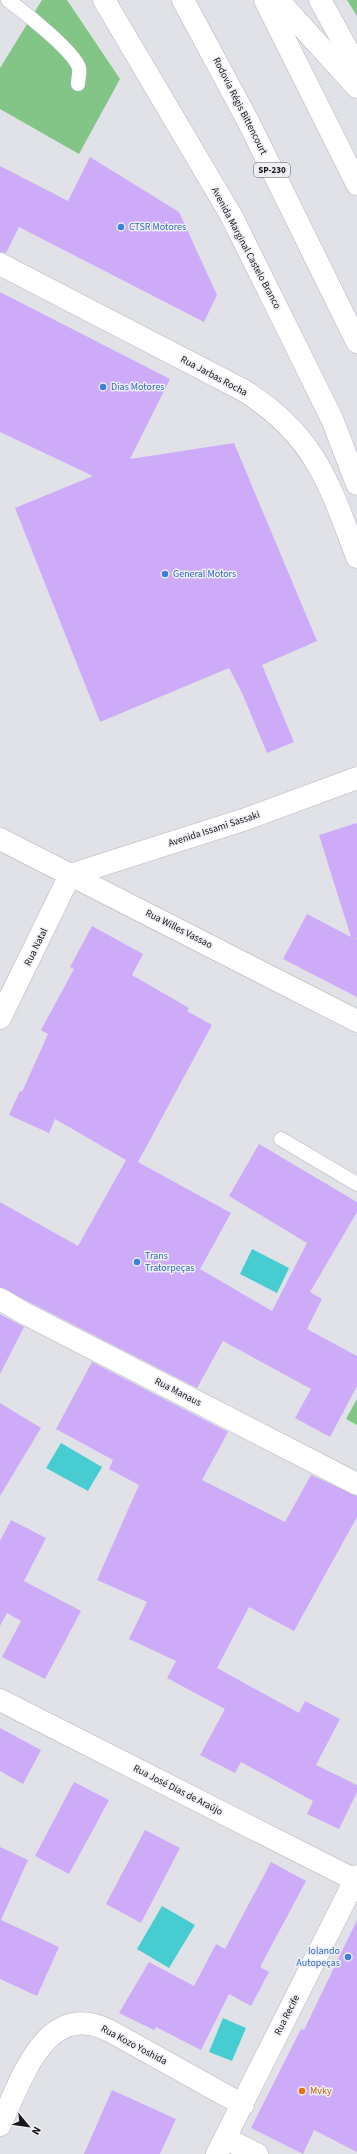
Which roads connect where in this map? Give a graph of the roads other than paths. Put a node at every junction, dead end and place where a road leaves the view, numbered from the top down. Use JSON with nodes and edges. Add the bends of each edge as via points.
{"nodes":[{"id":1,"x":8,"y":0,"type":"edge"},
{"id":2,"x":104,"y":0,"type":"edge"},
{"id":3,"x":183,"y":0,"type":"edge"},
{"id":4,"x":265,"y":0,"type":"edge"},
{"id":5,"x":278,"y":0,"type":"edge"},
{"id":6,"x":320,"y":0,"type":"edge"},
{"id":7,"x":357,"y":67,"type":"edge"},
{"id":8,"x":78,"y":84,"type":"dead end"},
{"id":9,"x":357,"y":87,"type":"edge"},
{"id":10,"x":357,"y":184,"type":"edge"},
{"id":11,"x":0,"y":264,"type":"edge"},
{"id":12,"x":357,"y":342,"type":"edge"},
{"id":13,"x":357,"y":485,"type":"edge"},
{"id":14,"x":334,"y":496,"type":"junction"},
{"id":15,"x":357,"y":558,"type":"edge"},
{"id":16,"x":357,"y":778,"type":"edge"},
{"id":17,"x":0,"y":840,"type":"edge"},
{"id":18,"x":70,"y":875,"type":"junction"},
{"id":19,"x":0,"y":1018,"type":"edge"},
{"id":20,"x":357,"y":1021,"type":"edge"},
{"id":21,"x":281,"y":1139,"type":"dead end"},
{"id":22,"x":357,"y":1184,"type":"edge"},
{"id":23,"x":0,"y":1299,"type":"edge"},
{"id":24,"x":357,"y":1484,"type":"edge"},
{"id":25,"x":0,"y":1700,"type":"edge"},
{"id":26,"x":356,"y":1879,"type":"edge"},
{"id":27,"x":242,"y":2105,"type":"junction"},
{"id":28,"x":0,"y":2125,"type":"edge"},
{"id":29,"x":221,"y":2146,"type":"edge"},
{"id":30,"x":257,"y":2154,"type":"edge"}],
"edges":[{"from":1,"to":8,"type":"lane","via":[[74,58],[79,69]]},
{"from":2,"to":13,"type":"main road","name":"Avenida Marginal Castelo Branco","via":[[232,217],[332,419]]},
{"from":3,"to":12,"type":"main road","name":"Rodovia Régis Bittencourt","number":"SP-230","via":[[248,121]]},
{"from":4,"to":10,"type":"main road"},
{"from":5,"to":9,"type":"main road"},
{"from":6,"to":7,"type":"main road"},
{"from":11,"to":14,"type":"main road","name":"Rua Jarbas Rocha","via":[[243,390],[268,406],[285,421],[305,445]]},
{"from":13,"to":14,"type":"main road"},
{"from":14,"to":15,"type":"main road","name":"Rua Jarbas Rocha"},
{"from":16,"to":18,"type":"main road","name":"Avenida Issami Sassaki","via":[[246,819]]},
{"from":17,"to":18,"type":"main road","name":"Rua Willes Vassao"},
{"from":18,"to":19,"type":"main road","name":"Rua Natal"},
{"from":18,"to":20,"type":"main road","name":"Rua Willes Vassao"},
{"from":21,"to":22,"type":"lane"},
{"from":23,"to":24,"type":"main road","name":"Rua Manaus"},
{"from":25,"to":26,"type":"main road","name":"Rua José Dias de Araújo"},
{"from":26,"to":27,"type":"main road","name":"Rua Recife"},
{"from":27,"to":28,"type":"main road","name":"Rua Kozo Yoshida","via":[[105,2028],[91,2023],[73,2023],[56,2030],[34,2055]]},
{"from":27,"to":29,"type":"main road","name":"Rua Recife"},
{"from":29,"to":30,"type":"main road"}]}
